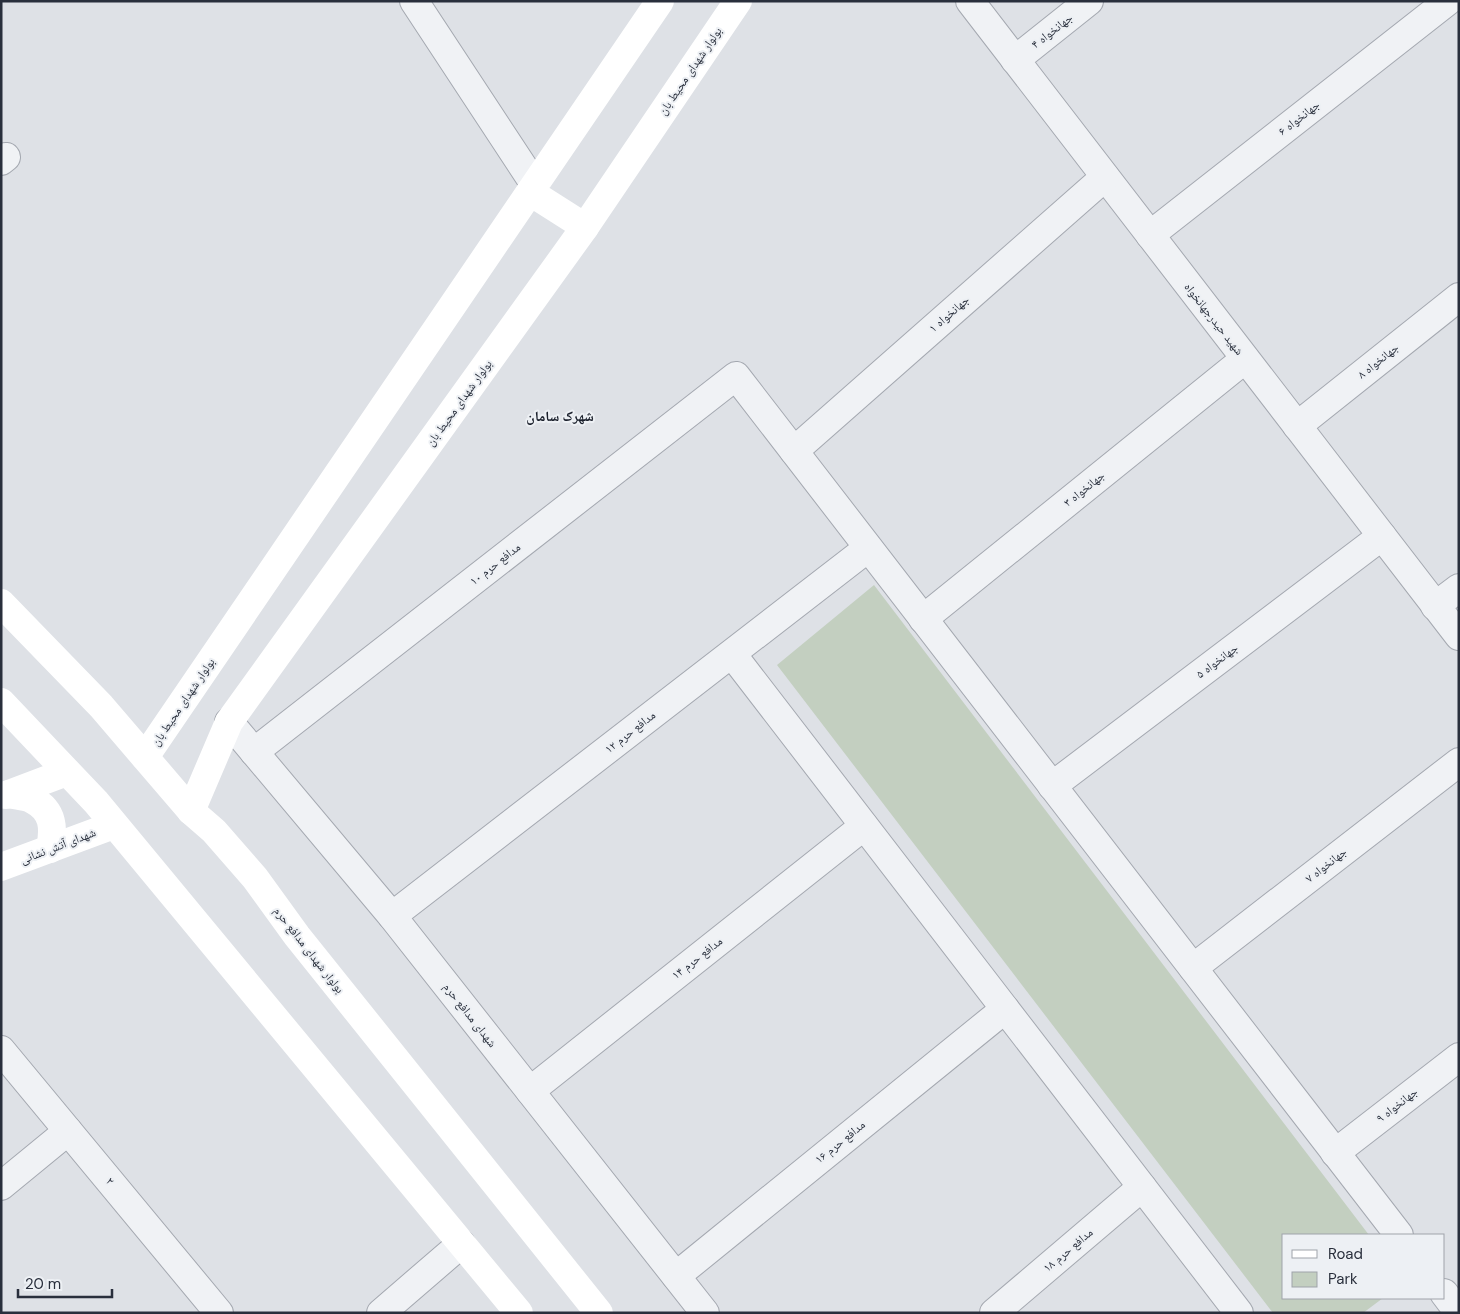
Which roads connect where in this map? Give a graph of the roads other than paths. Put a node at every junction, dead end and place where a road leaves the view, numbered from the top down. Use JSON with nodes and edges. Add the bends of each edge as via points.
{"nodes":[{"id":1,"x":414,"y":1,"type":"edge"},
{"id":2,"x":660,"y":1,"type":"edge"},
{"id":3,"x":738,"y":1,"type":"edge"},
{"id":4,"x":970,"y":1,"type":"edge"},
{"id":5,"x":1089,"y":1,"type":"edge"},
{"id":6,"x":1448,"y":1,"type":"edge"},
{"id":7,"x":1015,"y":60,"type":"junction"},
{"id":8,"x":1105,"y":177,"type":"junction"},
{"id":9,"x":532,"y":188,"type":"junction"},
{"id":10,"x":586,"y":227,"type":"junction"},
{"id":11,"x":1150,"y":235,"type":"junction"},
{"id":12,"x":1459,"y":296,"type":"edge"},
{"id":13,"x":1246,"y":359,"type":"junction"},
{"id":14,"x":1297,"y":426,"type":"junction"},
{"id":15,"x":794,"y":451,"type":"junction"},
{"id":16,"x":1382,"y":536,"type":"junction"},
{"id":17,"x":868,"y":548,"type":"junction"},
{"id":18,"x":1459,"y":588,"type":"edge"},
{"id":19,"x":1,"y":603,"type":"edge"},
{"id":20,"x":1435,"y":606,"type":"junction"},
{"id":21,"x":923,"y":619,"type":"junction"},
{"id":22,"x":1459,"y":636,"type":"edge"},
{"id":23,"x":732,"y":654,"type":"junction"},
{"id":24,"x":1,"y":702,"type":"edge"},
{"id":25,"x":229,"y":722,"type":"junction"},
{"id":26,"x":254,"y":752,"type":"junction"},
{"id":27,"x":145,"y":757,"type":"junction"},
{"id":28,"x":1459,"y":762,"type":"edge"},
{"id":29,"x":67,"y":772,"type":"junction"},
{"id":30,"x":1052,"y":786,"type":"junction"},
{"id":31,"x":5,"y":796,"type":"edge"},
{"id":32,"x":191,"y":811,"type":"junction"},
{"id":33,"x":114,"y":825,"type":"junction"},
{"id":34,"x":864,"y":826,"type":"junction"},
{"id":35,"x":50,"y":849,"type":"junction"},
{"id":36,"x":1,"y":867,"type":"edge"},
{"id":37,"x":392,"y":916,"type":"junction"},
{"id":38,"x":1193,"y":968,"type":"junction"},
{"id":39,"x":1005,"y":1009,"type":"junction"},
{"id":40,"x":1,"y":1050,"type":"edge"},
{"id":41,"x":1459,"y":1057,"type":"edge"},
{"id":42,"x":530,"y":1091,"type":"junction"},
{"id":43,"x":68,"y":1131,"type":"junction"},
{"id":44,"x":1336,"y":1153,"type":"junction"},
{"id":45,"x":1,"y":1186,"type":"edge"},
{"id":46,"x":1142,"y":1187,"type":"junction"},
{"id":47,"x":1398,"y":1234,"type":"edge"},
{"id":48,"x":461,"y":1244,"type":"junction"},
{"id":49,"x":676,"y":1276,"type":"junction"},
{"id":50,"x":1445,"y":1294,"type":"edge"},
{"id":51,"x":219,"y":1313,"type":"edge"},
{"id":52,"x":381,"y":1313,"type":"edge"},
{"id":53,"x":519,"y":1313,"type":"edge"},
{"id":54,"x":599,"y":1313,"type":"edge"},
{"id":55,"x":705,"y":1313,"type":"edge"},
{"id":56,"x":994,"y":1313,"type":"edge"},
{"id":57,"x":1239,"y":1313,"type":"edge"},
{"id":58,"x":1459,"y":1313,"type":"edge"}],
"edges":[{"from":1,"to":9,"type":"street"},
{"from":2,"to":9,"type":"street","name":"بولوار شهدای محیط بان"},
{"from":3,"to":10,"type":"street","name":"بولوار شهدای محیط بان"},
{"from":4,"to":7,"type":"street","name":"شهید حیدرجهانخواه"},
{"from":5,"to":7,"type":"street","name":"جهانخواه ۴"},
{"from":6,"to":11,"type":"street","name":"جهانخواه ۶"},
{"from":7,"to":8,"type":"street","name":"شهید حیدرجهانخواه"},
{"from":8,"to":11,"type":"street","name":"شهید حیدرجهانخواه"},
{"from":8,"to":15,"type":"street","name":"جهانخواه ۱"},
{"from":9,"to":10,"type":"street"},
{"from":9,"to":27,"type":"street","name":"بولوار شهدای محیط بان"},
{"from":10,"to":25,"type":"street","name":"بولوار شهدای محیط بان"},
{"from":11,"to":13,"type":"street","name":"شهید حیدرجهانخواه"},
{"from":12,"to":14,"type":"street","name":"جهانخواه ۸"},
{"from":13,"to":14,"type":"street","name":"شهید حیدرجهانخواه"},
{"from":13,"to":21,"type":"street","name":"جهانخواه ۳"},
{"from":14,"to":16,"type":"street","name":"شهید حیدرجهانخواه"},
{"from":15,"to":17,"type":"street"},
{"from":15,"to":26,"type":"street","name":"مدافع حرم ۱۰","via":[[736,376]]},
{"from":16,"to":20,"type":"street","name":"شهید حیدرجهانخواه"},
{"from":16,"to":30,"type":"street","name":"جهانخواه ۵"},
{"from":17,"to":21,"type":"street"},
{"from":17,"to":23,"type":"street","name":"مدافع حرم ۱۲"},
{"from":18,"to":20,"type":"street"},
{"from":19,"to":27,"type":"street","name":"بولوار شهدای مدافع حرم","via":[[101,706]]},
{"from":20,"to":22,"type":"street","name":"شهید حیدرجهانخواه"},
{"from":21,"to":30,"type":"street"},
{"from":23,"to":34,"type":"street"},
{"from":23,"to":37,"type":"street","name":"مدافع حرم ۱۲"},
{"from":24,"to":29,"type":"street"},
{"from":25,"to":26,"type":"street","name":"شهدای مدافع حرم"},
{"from":25,"to":32,"type":"street","name":"بولوار شهدای محیط بان"},
{"from":26,"to":37,"type":"street","name":"شهدای مدافع حرم"},
{"from":27,"to":32,"type":"street","name":"بولوار شهدای مدافع حرم"},
{"from":28,"to":38,"type":"street","name":"جهانخواه ۷"},
{"from":29,"to":31,"type":"street"},
{"from":29,"to":33,"type":"street"},
{"from":30,"to":38,"type":"street"},
{"from":31,"to":35,"type":"street","via":[[32,799],[47,812],[53,830]]},
{"from":32,"to":54,"type":"street","name":"بولوار شهدای مدافع حرم","via":[[214,831],[255,878],[297,936]]},
{"from":33,"to":35,"type":"street","name":"شهدای آتش نشانی"},
{"from":33,"to":48,"type":"street"},
{"from":34,"to":39,"type":"street"},
{"from":34,"to":42,"type":"street","name":"مدافع حرم ۱۴"},
{"from":35,"to":36,"type":"street","name":"شهدای آتش نشانی"},
{"from":37,"to":42,"type":"street","name":"شهدای مدافع حرم"},
{"from":38,"to":44,"type":"street"},
{"from":39,"to":46,"type":"street"},
{"from":39,"to":49,"type":"street","name":"مدافع حرم ۱۶"},
{"from":40,"to":43,"type":"street","name":"۲"},
{"from":41,"to":44,"type":"street","name":"جهانخواه ۹"},
{"from":42,"to":49,"type":"street","name":"شهدای مدافع حرم"},
{"from":43,"to":45,"type":"street"},
{"from":43,"to":51,"type":"street","name":"۲"},
{"from":44,"to":47,"type":"street"},
{"from":46,"to":56,"type":"street","name":"مدافع حرم ۱۸"},
{"from":46,"to":57,"type":"street"},
{"from":48,"to":52,"type":"street"},
{"from":48,"to":53,"type":"street"},
{"from":49,"to":55,"type":"street","name":"شهدای مدافع حرم"},
{"from":50,"to":58,"type":"street"}]}
